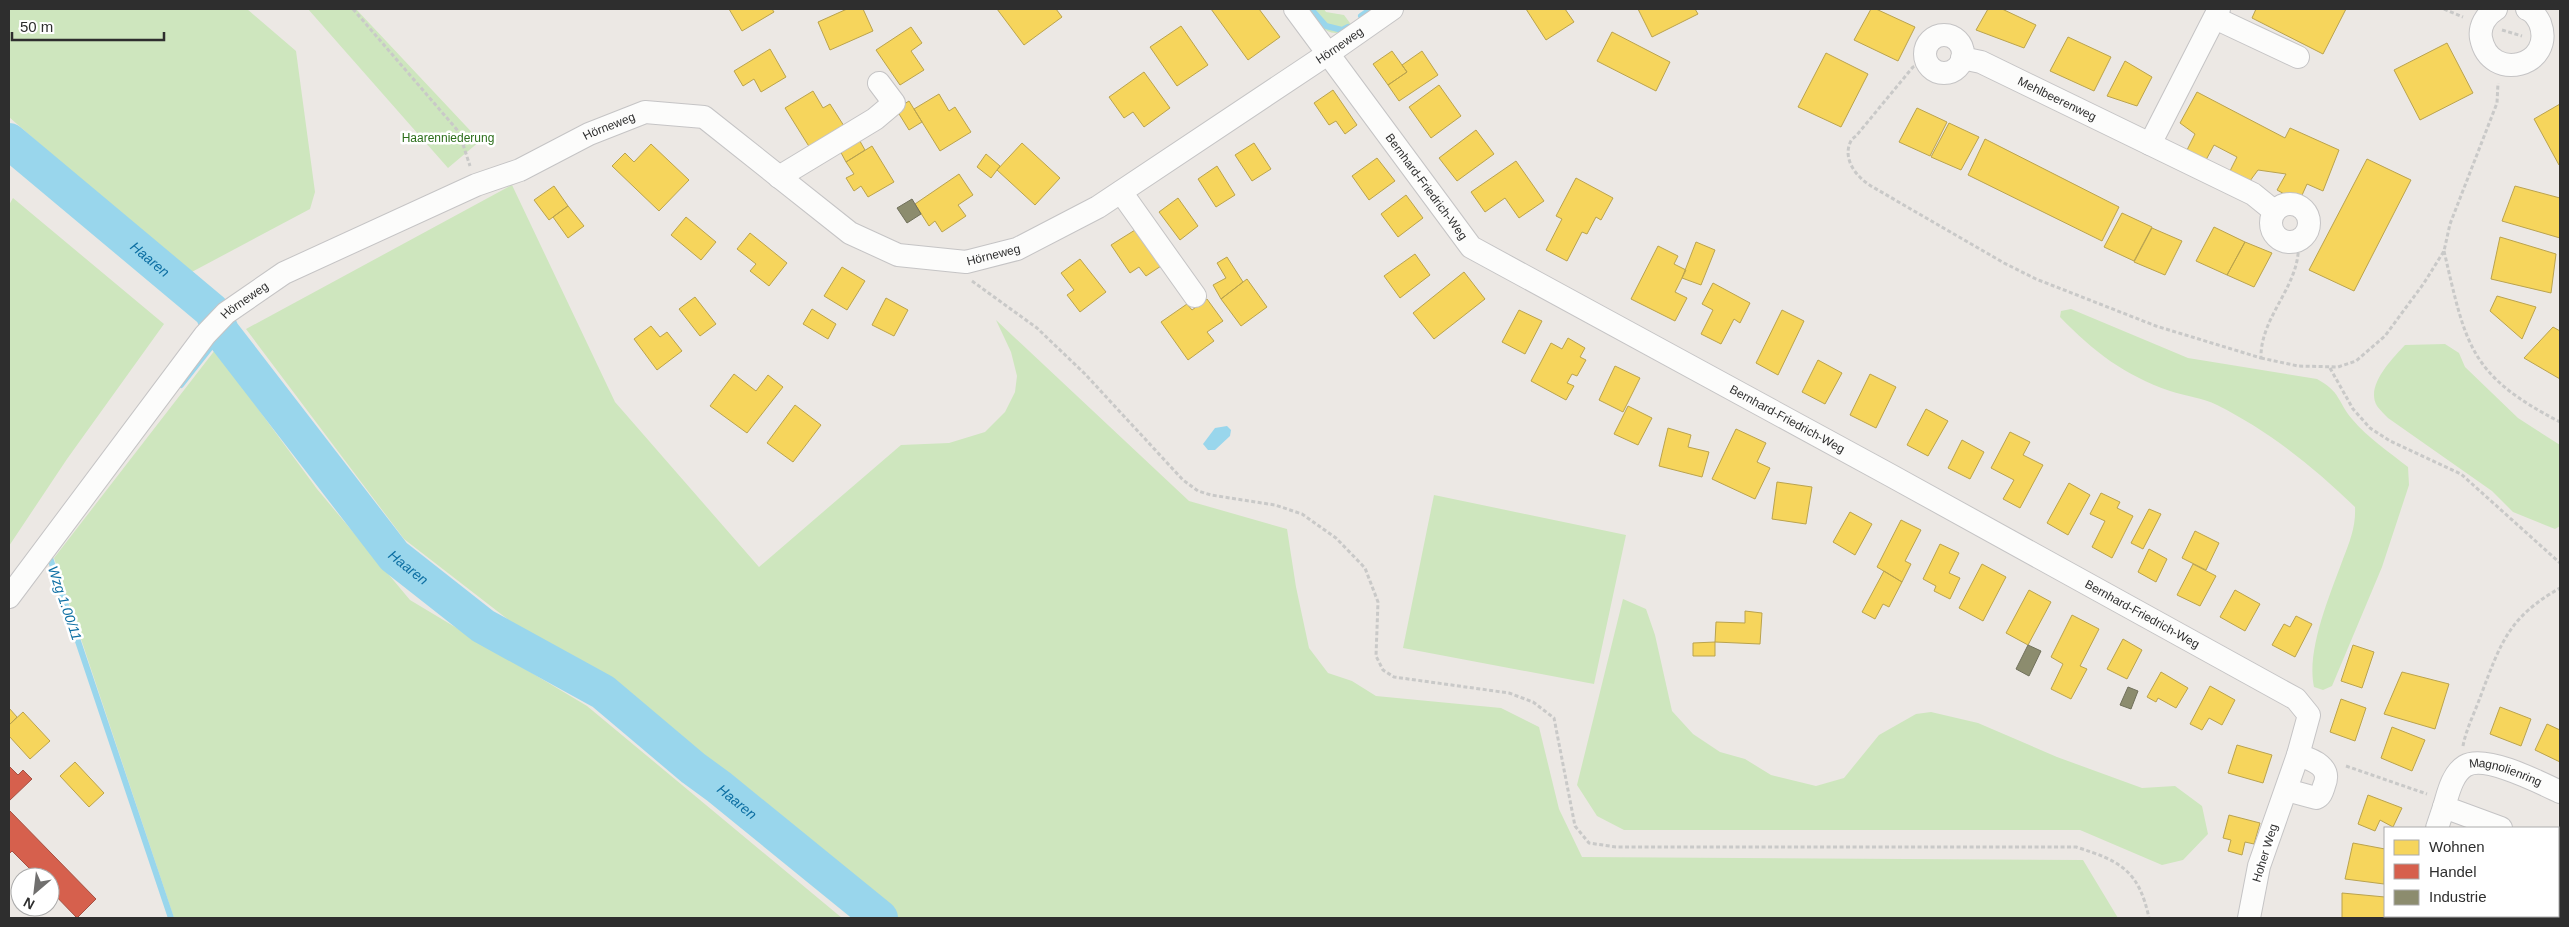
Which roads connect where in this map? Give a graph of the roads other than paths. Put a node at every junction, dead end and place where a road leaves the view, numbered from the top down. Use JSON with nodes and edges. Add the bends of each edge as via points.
{"nodes":[{"id":1,"x":1295,"y":9,"type":"edge"},
{"id":2,"x":1392,"y":9,"type":"edge"},
{"id":3,"x":2528,"y":9,"type":"edge"},
{"id":4,"x":2217,"y":13,"type":"edge"},
{"id":5,"x":2489,"y":17,"type":"edge"},
{"id":6,"x":2551,"y":44,"type":"edge"},
{"id":7,"x":1329,"y":54,"type":"junction"},
{"id":8,"x":2298,"y":57,"type":"dead end"},
{"id":9,"x":1926,"y":61,"type":"road end"},
{"id":10,"x":879,"y":82,"type":"dead end"},
{"id":11,"x":2150,"y":144,"type":"junction"},
{"id":12,"x":779,"y":177,"type":"junction"},
{"id":13,"x":1121,"y":192,"type":"junction"},
{"id":14,"x":2298,"y":240,"type":"road end"},
{"id":15,"x":1195,"y":296,"type":"dead end"},
{"id":16,"x":9,"y":597,"type":"edge"},
{"id":17,"x":2308,"y":715,"type":"joint"},
{"id":18,"x":2298,"y":755,"type":"junction"},
{"id":19,"x":2287,"y":790,"type":"junction"},
{"id":20,"x":2560,"y":792,"type":"edge"},
{"id":21,"x":2445,"y":804,"type":"junction"},
{"id":22,"x":2437,"y":827,"type":"edge"},
{"id":23,"x":2499,"y":827,"type":"edge"},
{"id":24,"x":2249,"y":918,"type":"edge"}],
"edges":[{"from":1,"to":7,"type":"street","name":"Bernhard-Friedrich-Weg"},
{"from":2,"to":7,"type":"street","name":"Hörneweg"},
{"from":3,"to":6,"type":"street","via":[[2538,18]]},
{"from":4,"to":8,"type":"street"},
{"from":4,"to":11,"type":"street"},
{"from":5,"to":6,"type":"street","via":[[2481,34],[2483,46],[2489,56],[2500,63],[2523,64]]},
{"from":7,"to":13,"type":"street","name":"Hörneweg"},
{"from":7,"to":17,"type":"street","name":"Bernhard-Friedrich-Weg","via":[[1471,247],[2296,699]]},
{"from":9,"to":11,"type":"street","name":"Mehlbeerenweg","via":[[1935,71],[1946,73],[1957,68],[1962,58],[1981,62]]},
{"from":10,"to":12,"type":"street","via":[[894,103]]},
{"from":11,"to":14,"type":"street","name":"Mehlbeerenweg","via":[[2253,194],[2274,212],[2279,207],[2292,204],[2303,210],[2308,226]]},
{"from":12,"to":13,"type":"street","name":"Hörneweg","via":[[858,237],[898,255],[966,262],[1017,249]]},
{"from":12,"to":16,"type":"street","name":"Hörneweg","via":[[704,117],[645,112],[589,134],[520,170],[476,185],[284,272],[226,313],[204,335]]},
{"from":13,"to":15,"type":"street"},
{"from":17,"to":18,"type":"street","name":"Hoher Weg"},
{"from":18,"to":19,"type":"street","name":"Hoher Weg"},
{"from":18,"to":19,"type":"street","via":[[2321,765],[2326,778],[2319,798]]},
{"from":19,"to":24,"type":"street","name":"Hoher Weg","via":[[2259,866]]},
{"from":20,"to":21,"type":"street","name":"Magnolienring","via":[[2501,768],[2475,763],[2465,766],[2455,776]]},
{"from":21,"to":22,"type":"street","name":"Magnolienring"},
{"from":21,"to":23,"type":"street"}]}
